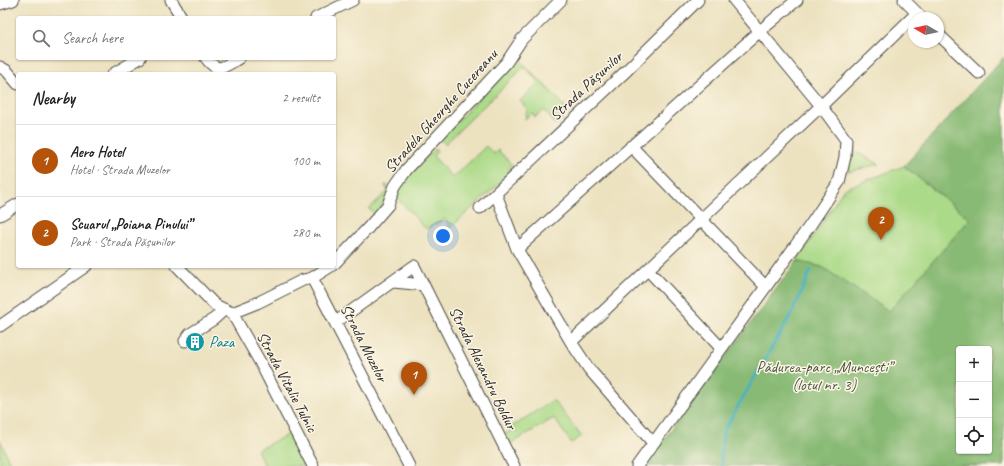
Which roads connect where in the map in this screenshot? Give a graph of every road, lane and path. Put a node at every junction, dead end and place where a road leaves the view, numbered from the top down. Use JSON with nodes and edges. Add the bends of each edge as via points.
{"nodes":[{"id":1,"x":12,"y":0,"type":"edge"},
{"id":2,"x":171,"y":0,"type":"edge"},
{"id":3,"x":352,"y":0,"type":"edge"},
{"id":4,"x":561,"y":0,"type":"edge"},
{"id":5,"x":698,"y":0,"type":"edge"},
{"id":6,"x":734,"y":0,"type":"edge"},
{"id":7,"x":797,"y":0,"type":"edge"},
{"id":8,"x":904,"y":0,"type":"edge"},
{"id":9,"x":0,"y":4,"type":"edge"},
{"id":10,"x":916,"y":12,"type":"edge"},
{"id":11,"x":181,"y":16,"type":"edge"},
{"id":12,"x":320,"y":16,"type":"edge"},
{"id":13,"x":908,"y":25,"type":"edge"},
{"id":14,"x":760,"y":31,"type":"junction"},
{"id":15,"x":944,"y":40,"type":"edge"},
{"id":16,"x":137,"y":60,"type":"edge"},
{"id":17,"x":208,"y":60,"type":"edge"},
{"id":18,"x":236,"y":60,"type":"edge"},
{"id":19,"x":4,"y":69,"type":"edge"},
{"id":20,"x":116,"y":72,"type":"edge"},
{"id":21,"x":978,"y":73,"type":"dead end"},
{"id":22,"x":16,"y":82,"type":"edge"},
{"id":23,"x":821,"y":106,"type":"junction"},
{"id":24,"x":631,"y":146,"type":"junction"},
{"id":25,"x":496,"y":194,"type":"junction"},
{"id":26,"x":16,"y":205,"type":"edge"},
{"id":27,"x":480,"y":208,"type":"dead end"},
{"id":28,"x":0,"y":215,"type":"edge"},
{"id":29,"x":701,"y":220,"type":"junction"},
{"id":30,"x":517,"y":249,"type":"junction"},
{"id":31,"x":336,"y":262,"type":"edge"},
{"id":32,"x":83,"y":268,"type":"edge"},
{"id":33,"x":179,"y":268,"type":"edge"},
{"id":34,"x":328,"y":268,"type":"edge"},
{"id":35,"x":648,"y":270,"type":"junction"},
{"id":36,"x":312,"y":278,"type":"junction"},
{"id":37,"x":394,"y":282,"type":"junction"},
{"id":38,"x":424,"y":285,"type":"junction"},
{"id":39,"x":766,"y":287,"type":"junction"},
{"id":40,"x":228,"y":312,"type":"junction"},
{"id":41,"x":336,"y":322,"type":"junction"},
{"id":42,"x":0,"y":326,"type":"edge"},
{"id":43,"x":185,"y":341,"type":"dead end"},
{"id":44,"x":571,"y":342,"type":"junction"},
{"id":45,"x":721,"y":348,"type":"junction"},
{"id":46,"x":653,"y":444,"type":"junction"},
{"id":47,"x":313,"y":466,"type":"edge"},
{"id":48,"x":409,"y":466,"type":"edge"},
{"id":49,"x":514,"y":466,"type":"edge"},
{"id":50,"x":637,"y":466,"type":"edge"}],
"edges":[{"from":1,"to":9,"type":"street"},
{"from":2,"to":11,"type":"street"},
{"from":3,"to":12,"type":"street"},
{"from":4,"to":31,"type":"street","name":"Stradela Gheorghe Cucereanu","via":[[522,39],[506,63],[407,169],[395,186],[388,205]]},
{"from":5,"to":25,"type":"street","name":"Strada Pășunilor"},
{"from":6,"to":14,"type":"street"},
{"from":7,"to":14,"type":"street"},
{"from":8,"to":10,"type":"street"},
{"from":13,"to":23,"type":"street"},
{"from":14,"to":23,"type":"street"},
{"from":14,"to":24,"type":"street"},
{"from":15,"to":21,"type":"street"},
{"from":16,"to":20,"type":"street"},
{"from":17,"to":18,"type":"street","via":[[218,68],[223,68]]},
{"from":19,"to":22,"type":"street"},
{"from":23,"to":29,"type":"street"},
{"from":23,"to":39,"type":"street","via":[[846,140],[839,182]]},
{"from":24,"to":29,"type":"street"},
{"from":24,"to":30,"type":"street"},
{"from":25,"to":27,"type":"street","name":"Strada Pășunilor"},
{"from":25,"to":30,"type":"street"},
{"from":26,"to":28,"type":"street"},
{"from":29,"to":35,"type":"street"},
{"from":29,"to":39,"type":"street"},
{"from":30,"to":44,"type":"street"},
{"from":32,"to":42,"type":"street"},
{"from":33,"to":40,"type":"street","via":[[215,305]]},
{"from":34,"to":36,"type":"street"},
{"from":35,"to":44,"type":"street"},
{"from":35,"to":45,"type":"street"},
{"from":36,"to":40,"type":"street","via":[[256,303]]},
{"from":36,"to":41,"type":"street","name":"Strada Muzelor"},
{"from":37,"to":38,"type":"street"},
{"from":37,"to":38,"type":"street","name":"Strada Alexandru Boldur","via":[[414,266]]},
{"from":37,"to":41,"type":"street","name":"Strada Alexandru Boldur"},
{"from":38,"to":49,"type":"street","name":"Strada Alexandru Boldur"},
{"from":39,"to":45,"type":"street"},
{"from":40,"to":43,"type":"street","via":[[190,334]]},
{"from":40,"to":47,"type":"street","name":"Strada Vitalie Tulnic","via":[[260,362]]},
{"from":41,"to":48,"type":"street","name":"Strada Muzelor"},
{"from":44,"to":46,"type":"street","via":[[589,369]]},
{"from":45,"to":46,"type":"street"},
{"from":46,"to":50,"type":"street"}]}
